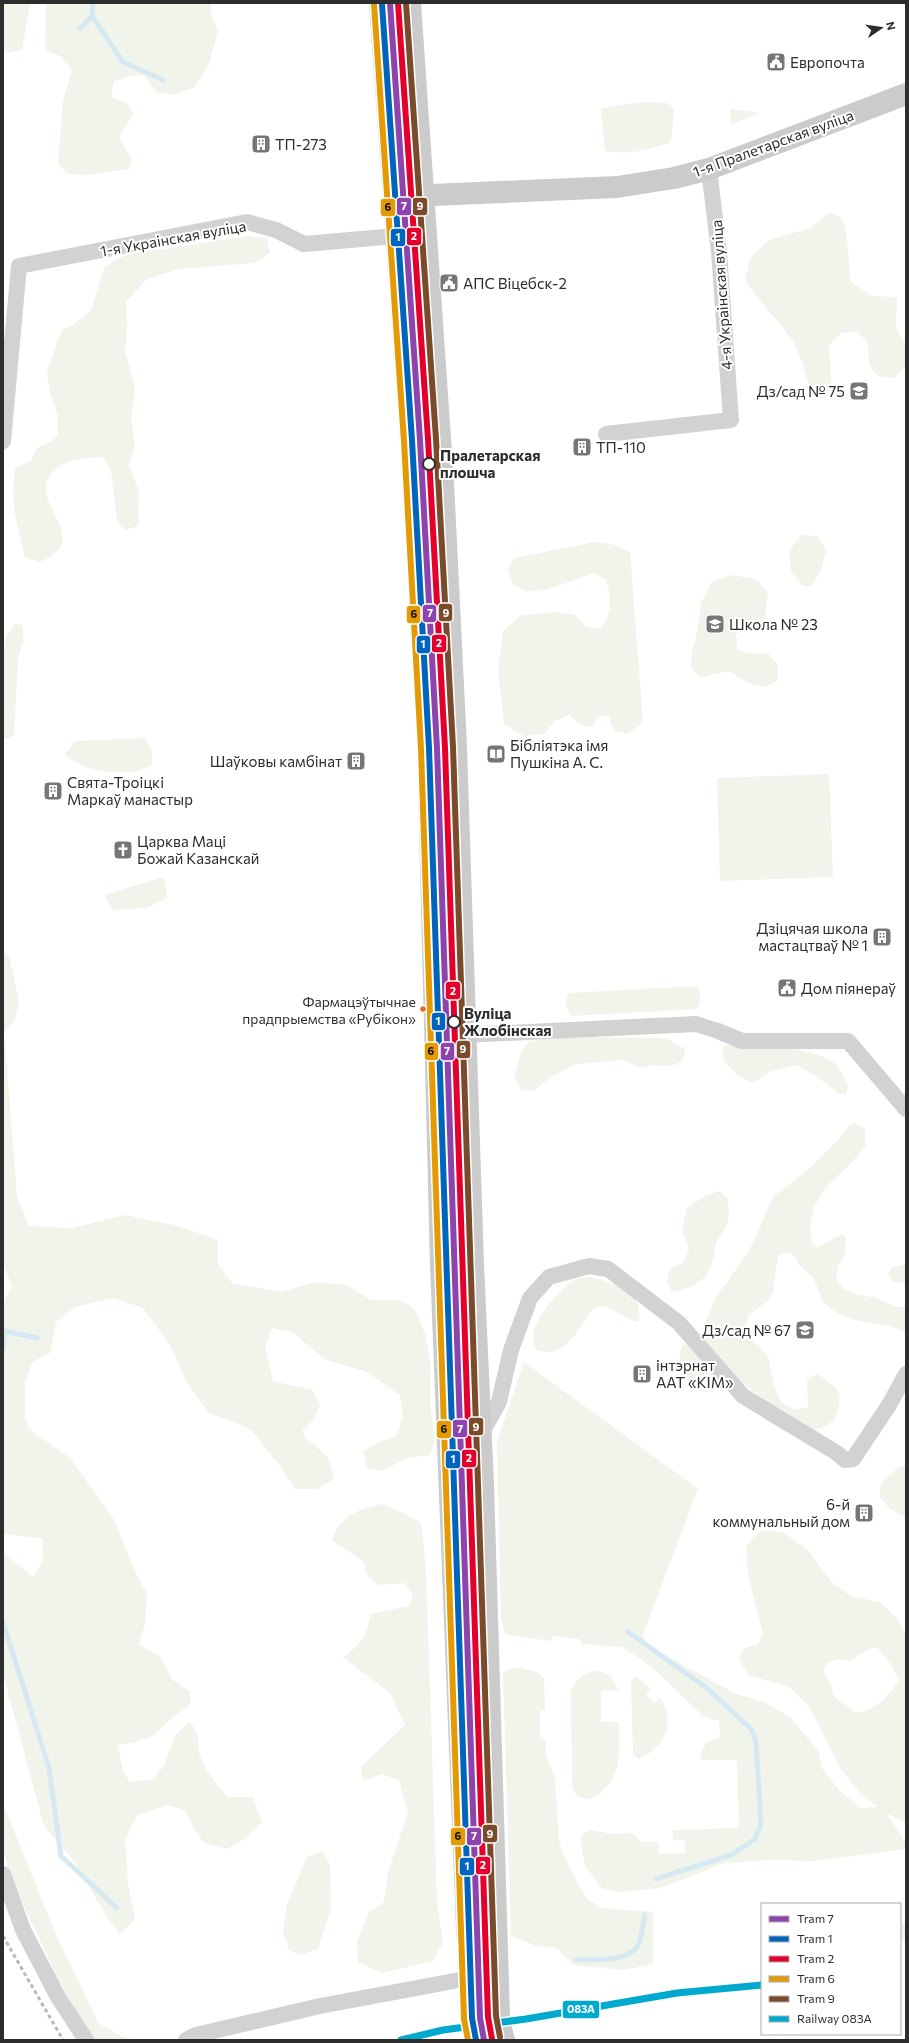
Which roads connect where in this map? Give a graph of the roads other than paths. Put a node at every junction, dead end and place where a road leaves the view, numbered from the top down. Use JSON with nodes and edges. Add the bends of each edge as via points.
{"nodes":[{"id":1,"x":380,"y":3,"type":"edge"},
{"id":2,"x":410,"y":3,"type":"edge"},
{"id":3,"x":906,"y":94,"type":"edge"},
{"id":4,"x":709,"y":169,"type":"junction"},
{"id":5,"x":423,"y":195,"type":"junction"},
{"id":6,"x":393,"y":197,"type":"junction"},
{"id":7,"x":396,"y":236,"type":"junction"},
{"id":8,"x":606,"y":434,"type":"dead end"},
{"id":9,"x":3,"y":441,"type":"edge"},
{"id":10,"x":443,"y":482,"type":"junction"},
{"id":11,"x":414,"y":484,"type":"junction"},
{"id":12,"x":456,"y":747,"type":"junction"},
{"id":13,"x":428,"y":748,"type":"junction"},
{"id":14,"x":465,"y":1035,"type":"junction"},
{"id":15,"x":906,"y":1109,"type":"edge"},
{"id":16,"x":441,"y":1265,"type":"junction"},
{"id":17,"x":472,"y":1265,"type":"junction"},
{"id":18,"x":906,"y":1374,"type":"edge"},
{"id":19,"x":480,"y":1436,"type":"junction"},
{"id":20,"x":448,"y":1437,"type":"junction"},
{"id":21,"x":483,"y":1484,"type":"junction"},
{"id":22,"x":451,"y":1486,"type":"junction"},
{"id":23,"x":487,"y":1649,"type":"junction"},
{"id":24,"x":456,"y":1650,"type":"junction"},
{"id":25,"x":3,"y":1874,"type":"edge"},
{"id":26,"x":497,"y":1973,"type":"junction"},
{"id":27,"x":470,"y":1977,"type":"junction"},
{"id":28,"x":501,"y":2028,"type":"edge"},
{"id":29,"x":476,"y":2030,"type":"edge"},
{"id":30,"x":86,"y":2040,"type":"edge"},
{"id":31,"x":186,"y":2040,"type":"edge"}],
"edges":[{"from":1,"to":6,"type":"main road"},
{"from":2,"to":5,"type":"main road"},
{"from":3,"to":4,"type":"main road","name":"1-я Пралетарская вуліца"},
{"from":4,"to":5,"type":"main road","name":"1-я Пралетарская вуліца","via":[[674,178],[618,187]]},
{"from":4,"to":8,"type":"street","name":"4-я Украінская вуліца","via":[[719,252],[731,420]]},
{"from":5,"to":6,"type":"main road","name":"1-я Пралетарская вуліца"},
{"from":5,"to":10,"type":"main road"},
{"from":6,"to":7,"type":"main road"},
{"from":7,"to":9,"type":"street","name":"1-я Украінская вуліца","via":[[304,244],[276,230],[247,222],[19,266]]},
{"from":7,"to":11,"type":"main road"},
{"from":10,"to":11,"type":"street"},
{"from":10,"to":12,"type":"main road"},
{"from":11,"to":13,"type":"main road"},
{"from":12,"to":13,"type":"street"},
{"from":12,"to":14,"type":"main road"},
{"from":13,"to":16,"type":"main road"},
{"from":14,"to":15,"type":"street","via":[[696,1024],[742,1041],[848,1041]]},
{"from":14,"to":17,"type":"main road"},
{"from":16,"to":17,"type":"street"},
{"from":16,"to":20,"type":"main road"},
{"from":17,"to":19,"type":"main road"},
{"from":18,"to":19,"type":"street","via":[[853,1459],[845,1460],[743,1396],[679,1323],[608,1269],[589,1266],[549,1277],[530,1298],[511,1350],[499,1402]]},
{"from":19,"to":20,"type":"street"},
{"from":19,"to":21,"type":"main road"},
{"from":20,"to":22,"type":"main road"},
{"from":21,"to":22,"type":"street"},
{"from":21,"to":23,"type":"main road"},
{"from":22,"to":24,"type":"main road"},
{"from":23,"to":24,"type":"street"},
{"from":23,"to":26,"type":"main road"},
{"from":24,"to":27,"type":"main road"},
{"from":25,"to":30,"type":"street","via":[[23,1930],[58,1996]]},
{"from":26,"to":27,"type":"street"},
{"from":26,"to":28,"type":"main road"},
{"from":27,"to":29,"type":"main road"},
{"from":27,"to":31,"type":"street","via":[[320,2006],[196,2035]]}]}
